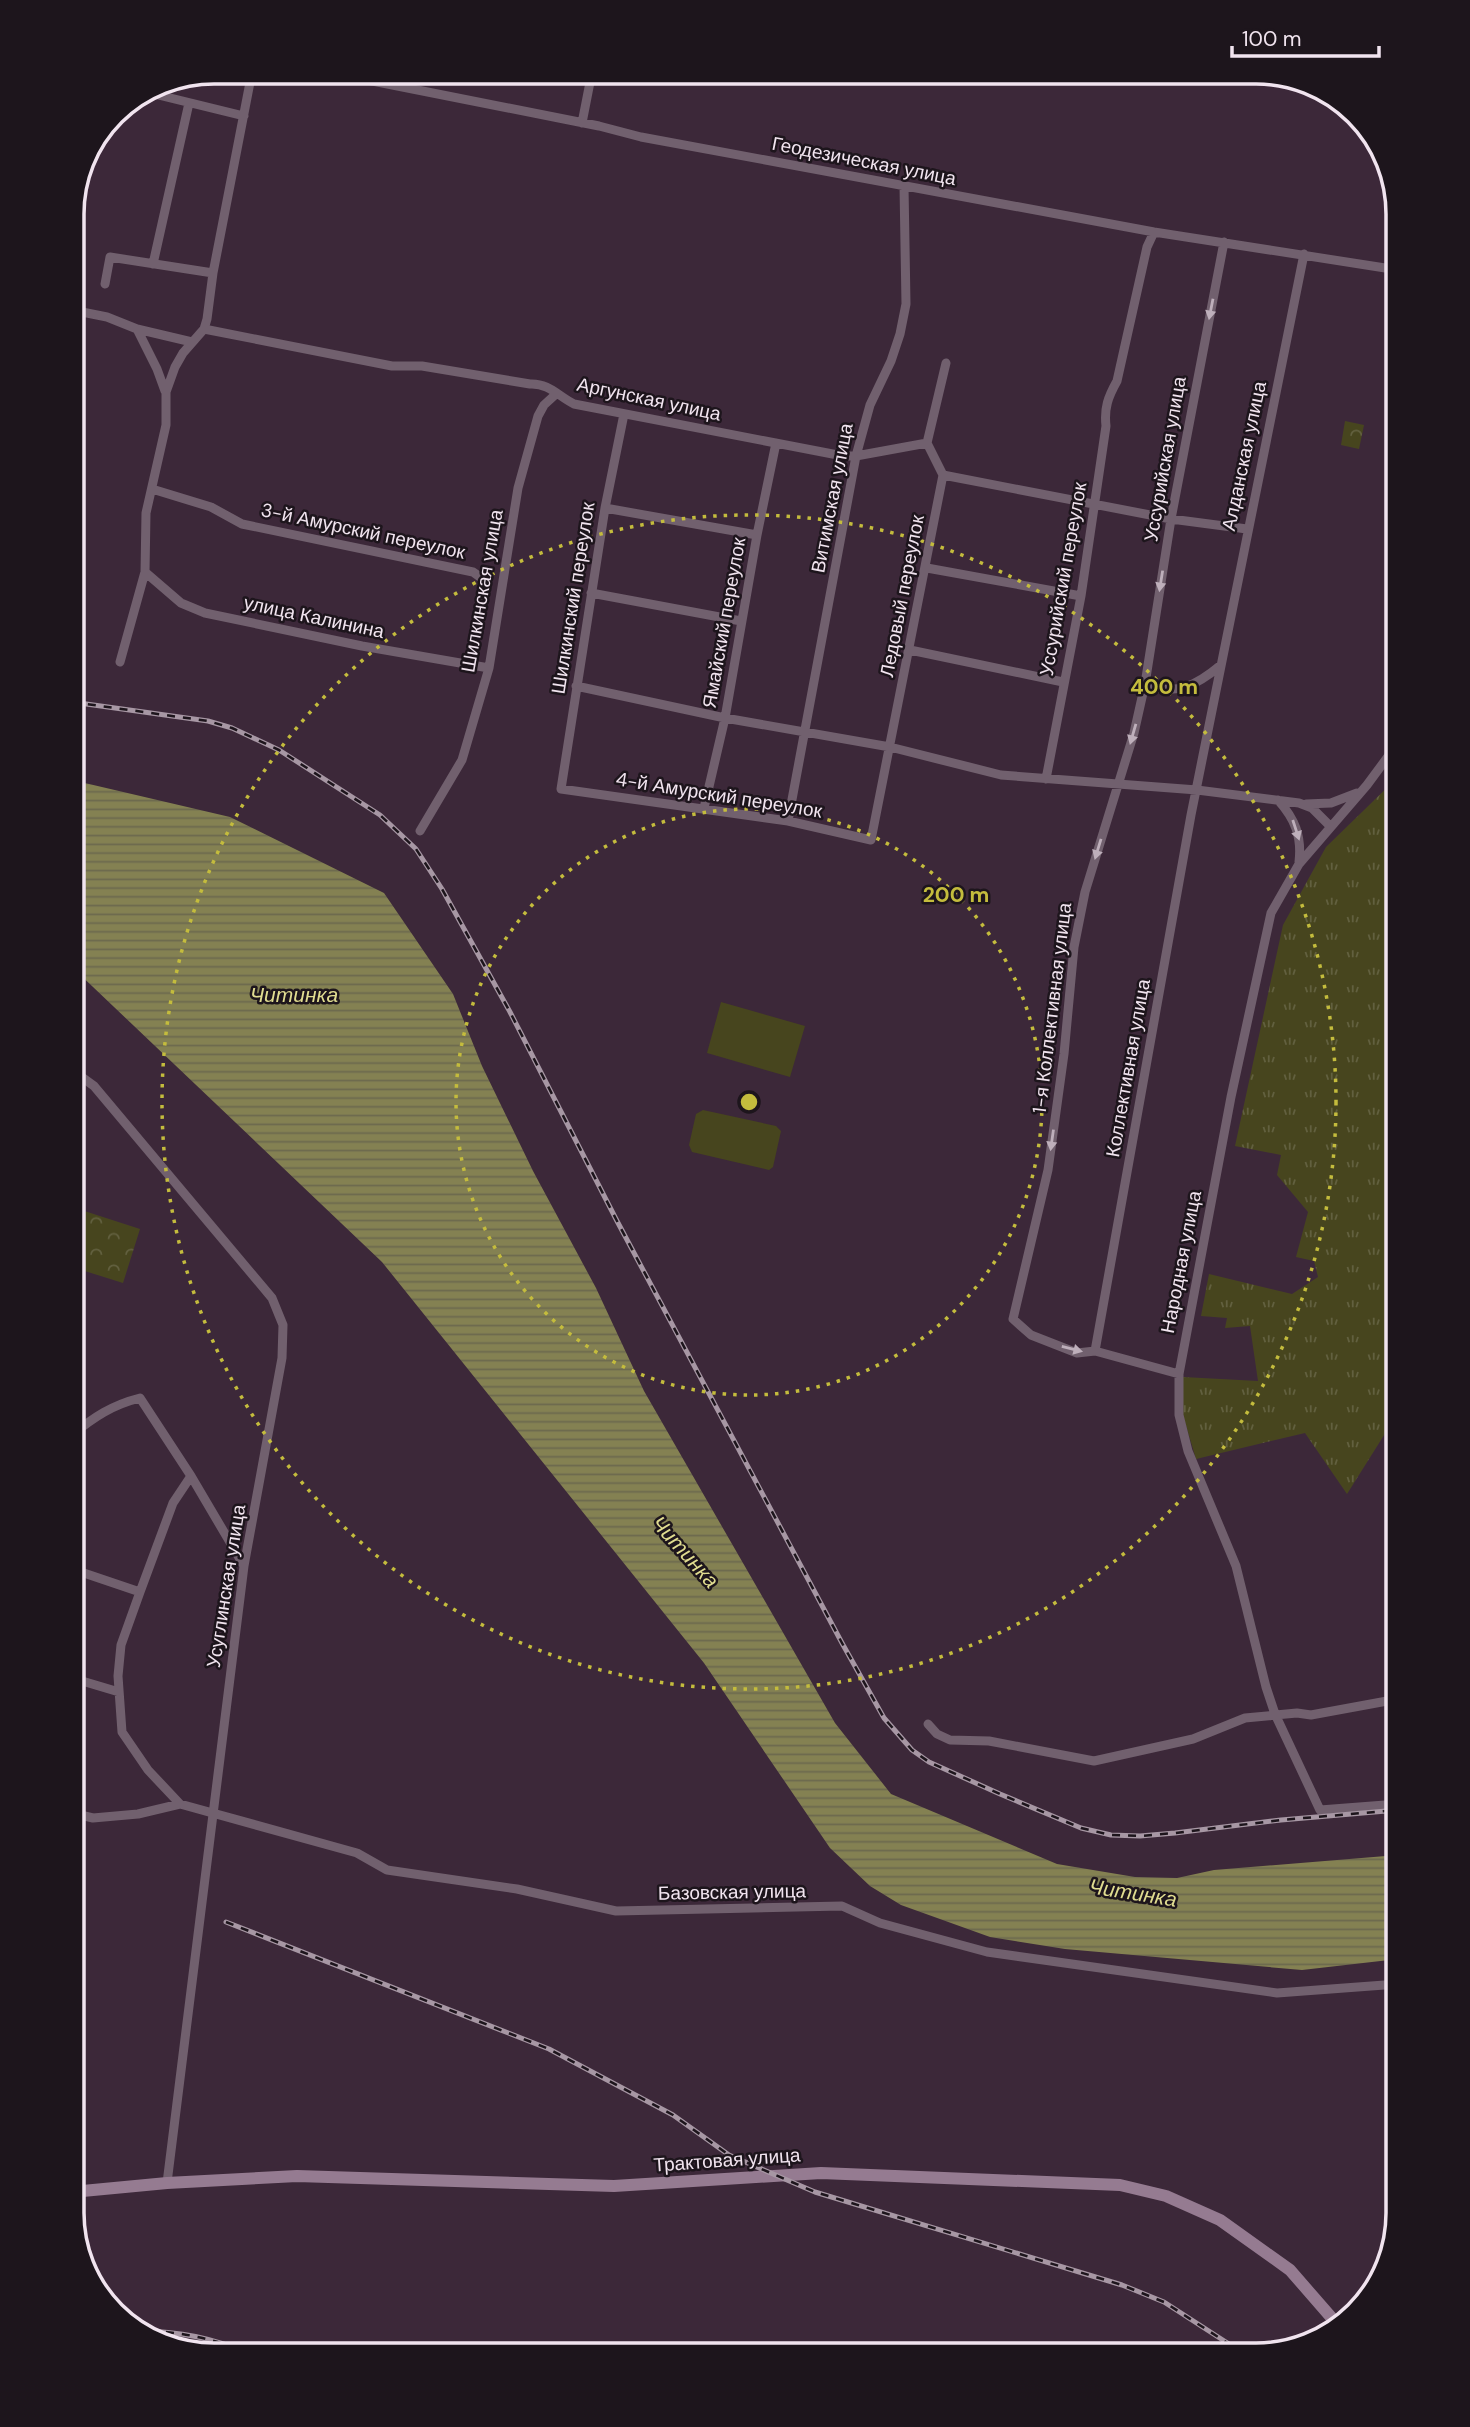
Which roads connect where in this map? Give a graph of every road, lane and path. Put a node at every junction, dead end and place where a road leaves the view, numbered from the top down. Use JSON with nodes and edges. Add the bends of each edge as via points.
{"nodes":[{"id":1,"x":250,"y":84,"type":"edge"},
{"id":2,"x":387,"y":84,"type":"edge"},
{"id":3,"x":590,"y":84,"type":"edge"},
{"id":4,"x":160,"y":96,"type":"edge"},
{"id":5,"x":189,"y":103,"type":"junction"},
{"id":6,"x":244,"y":116,"type":"junction"},
{"id":7,"x":582,"y":123,"type":"junction"},
{"id":8,"x":904,"y":186,"type":"junction"},
{"id":9,"x":1154,"y":232,"type":"junction"},
{"id":10,"x":1224,"y":242,"type":"junction"},
{"id":11,"x":1304,"y":254,"type":"junction"},
{"id":12,"x":153,"y":264,"type":"junction"},
{"id":13,"x":1386,"y":268,"type":"edge"},
{"id":14,"x":213,"y":273,"type":"junction"},
{"id":15,"x":105,"y":284,"type":"dead end"},
{"id":16,"x":84,"y":312,"type":"edge"},
{"id":17,"x":137,"y":329,"type":"junction"},
{"id":18,"x":204,"y":329,"type":"junction"},
{"id":19,"x":192,"y":342,"type":"junction"},
{"id":20,"x":946,"y":363,"type":"dead end"},
{"id":21,"x":166,"y":391,"type":"junction"},
{"id":22,"x":556,"y":394,"type":"junction"},
{"id":23,"x":624,"y":414,"type":"junction"},
{"id":24,"x":776,"y":443,"type":"junction"},
{"id":25,"x":927,"y":443,"type":"junction"},
{"id":26,"x":856,"y":456,"type":"junction"},
{"id":27,"x":943,"y":475,"type":"junction"},
{"id":28,"x":152,"y":489,"type":"junction"},
{"id":29,"x":1095,"y":504,"type":"junction"},
{"id":30,"x":605,"y":508,"type":"junction"},
{"id":31,"x":1171,"y":519,"type":"junction"},
{"id":32,"x":1247,"y":529,"type":"junction"},
{"id":33,"x":757,"y":535,"type":"junction"},
{"id":34,"x":927,"y":569,"type":"junction"},
{"id":35,"x":145,"y":572,"type":"junction"},
{"id":36,"x":591,"y":593,"type":"junction"},
{"id":37,"x":1081,"y":596,"type":"junction"},
{"id":38,"x":741,"y":621,"type":"junction"},
{"id":39,"x":910,"y":650,"type":"junction"},
{"id":40,"x":120,"y":662,"type":"dead end"},
{"id":41,"x":468,"y":665,"type":"junction"},
{"id":42,"x":1221,"y":665,"type":"junction"},
{"id":43,"x":489,"y":668,"type":"junction"},
{"id":44,"x":1063,"y":682,"type":"junction"},
{"id":45,"x":1145,"y":684,"type":"junction"},
{"id":46,"x":576,"y":686,"type":"junction"},
{"id":47,"x":725,"y":718,"type":"junction"},
{"id":48,"x":806,"y":733,"type":"junction"},
{"id":49,"x":890,"y":747,"type":"junction"},
{"id":50,"x":1386,"y":759,"type":"edge"},
{"id":51,"x":1046,"y":779,"type":"junction"},
{"id":52,"x":1116,"y":784,"type":"junction"},
{"id":53,"x":561,"y":789,"type":"joint"},
{"id":54,"x":1197,"y":790,"type":"junction"},
{"id":55,"x":1362,"y":791,"type":"junction"},
{"id":56,"x":1278,"y":800,"type":"junction"},
{"id":57,"x":1299,"y":803,"type":"junction"},
{"id":58,"x":704,"y":808,"type":"junction"},
{"id":59,"x":788,"y":821,"type":"junction"},
{"id":60,"x":1330,"y":826,"type":"junction"},
{"id":61,"x":420,"y":831,"type":"dead end"},
{"id":62,"x":871,"y":840,"type":"joint"},
{"id":63,"x":1299,"y":864,"type":"junction"},
{"id":64,"x":84,"y":1079,"type":"edge"},
{"id":65,"x":1095,"y":1351,"type":"junction"},
{"id":66,"x":1179,"y":1374,"type":"junction"},
{"id":67,"x":84,"y":1426,"type":"edge"},
{"id":68,"x":191,"y":1476,"type":"junction"},
{"id":69,"x":244,"y":1566,"type":"junction"},
{"id":70,"x":84,"y":1573,"type":"edge"},
{"id":71,"x":140,"y":1592,"type":"junction"},
{"id":72,"x":84,"y":1682,"type":"edge"},
{"id":73,"x":119,"y":1692,"type":"junction"},
{"id":74,"x":1386,"y":1701,"type":"edge"},
{"id":75,"x":1275,"y":1714,"type":"junction"},
{"id":76,"x":928,"y":1724,"type":"dead end"},
{"id":77,"x":180,"y":1804,"type":"junction"},
{"id":78,"x":1386,"y":1805,"type":"edge"},
{"id":79,"x":213,"y":1814,"type":"junction"},
{"id":80,"x":84,"y":1816,"type":"edge"},
{"id":81,"x":1386,"y":1985,"type":"edge"},
{"id":82,"x":167,"y":2183,"type":"junction"},
{"id":83,"x":84,"y":2191,"type":"edge"},
{"id":84,"x":1332,"y":2318,"type":"edge"}],
"edges":[{"from":1,"to":6,"type":"street"},
{"from":2,"to":7,"type":"street","name":"Геодезическая улица"},
{"from":3,"to":7,"type":"street"},
{"from":4,"to":5,"type":"street"},
{"from":5,"to":6,"type":"street"},
{"from":5,"to":12,"type":"street"},
{"from":6,"to":14,"type":"street"},
{"from":7,"to":8,"type":"street","name":"Геодезическая улица"},
{"from":8,"to":9,"type":"street","name":"Геодезическая улица"},
{"from":8,"to":26,"type":"street","name":"Витимская улица","via":[[907,287],[902,324],[870,405]]},
{"from":9,"to":10,"type":"street","name":"Геодезическая улица"},
{"from":9,"to":29,"type":"street","name":"Уссурийский переулок","via":[[1117,381],[1108,397]]},
{"from":10,"to":11,"type":"street","name":"Геодезическая улица"},
{"from":10,"to":31,"type":"street","name":"Уссурийская улица","one_way":true},
{"from":11,"to":13,"type":"street","name":"Геодезическая улица"},
{"from":11,"to":32,"type":"street","name":"Алданская улица"},
{"from":12,"to":14,"type":"street"},
{"from":12,"to":15,"type":"street","via":[[110,257]]},
{"from":14,"to":18,"type":"street"},
{"from":16,"to":17,"type":"street"},
{"from":17,"to":19,"type":"street"},
{"from":17,"to":21,"type":"street"},
{"from":18,"to":19,"type":"street"},
{"from":18,"to":22,"type":"street","name":"Аргунская улица","via":[[392,366],[422,366],[541,384]]},
{"from":19,"to":21,"type":"street"},
{"from":20,"to":25,"type":"street"},
{"from":21,"to":28,"type":"street","via":[[166,425]]},
{"from":22,"to":23,"type":"street","name":"Аргунская улица","via":[[574,404]]},
{"from":22,"to":43,"type":"street","name":"Шилкинская улица","via":[[538,416],[518,488]]},
{"from":23,"to":24,"type":"street","name":"Аргунская улица"},
{"from":23,"to":30,"type":"street","name":"Шилкинский переулок"},
{"from":24,"to":26,"type":"street","name":"Аргунская улица"},
{"from":24,"to":33,"type":"street","name":"Ямайский переулок"},
{"from":25,"to":26,"type":"street","name":"Аргунская улица"},
{"from":25,"to":27,"type":"street"},
{"from":26,"to":48,"type":"street","name":"Витимская улица"},
{"from":27,"to":29,"type":"street"},
{"from":27,"to":34,"type":"street","name":"Ледовый переулок"},
{"from":28,"to":35,"type":"street","via":[[146,513]]},
{"from":28,"to":41,"type":"street","name":"3-й Амурский переулок","via":[[211,507],[242,524],[473,572],[487,582]]},
{"from":29,"to":31,"type":"street"},
{"from":29,"to":37,"type":"street","name":"Уссурийский переулок"},
{"from":30,"to":33,"type":"street"},
{"from":30,"to":36,"type":"street","name":"Шилкинский переулок"},
{"from":31,"to":32,"type":"street"},
{"from":31,"to":45,"type":"street","name":"Уссурийская улица","one_way":true},
{"from":32,"to":42,"type":"street","name":"Алданская улица"},
{"from":33,"to":38,"type":"street","name":"Ямайский переулок"},
{"from":34,"to":37,"type":"street"},
{"from":34,"to":39,"type":"street","name":"Ледовый переулок"},
{"from":35,"to":40,"type":"street"},
{"from":35,"to":41,"type":"street","name":"улица Калинина","via":[[181,603],[205,613]]},
{"from":36,"to":38,"type":"street"},
{"from":36,"to":46,"type":"street","name":"Шилкинский переулок"},
{"from":37,"to":44,"type":"street","name":"Уссурийский переулок"},
{"from":38,"to":47,"type":"street","name":"Ямайский переулок"},
{"from":39,"to":44,"type":"street"},
{"from":39,"to":49,"type":"street","name":"Ледовый переулок"},
{"from":41,"to":43,"type":"street","name":"улица Калинина"},
{"from":42,"to":45,"type":"street","via":[[1192,687]]},
{"from":42,"to":54,"type":"street","name":"Алданская улица"},
{"from":43,"to":61,"type":"street","name":"Шилкинская улица","via":[[461,760]]},
{"from":44,"to":51,"type":"street","name":"Уссурийский переулок"},
{"from":45,"to":52,"type":"street","name":"Уссурийская улица","one_way":true},
{"from":46,"to":47,"type":"street"},
{"from":46,"to":53,"type":"street","name":"Шилкинский переулок"},
{"from":47,"to":48,"type":"street"},
{"from":47,"to":58,"type":"street","name":"Ямайский переулок"},
{"from":48,"to":49,"type":"street"},
{"from":48,"to":59,"type":"street","name":"Витимская улица"},
{"from":49,"to":51,"type":"street","via":[[1001,775]]},
{"from":49,"to":62,"type":"street","name":"Ледовый переулок"},
{"from":50,"to":55,"type":"street","name":"Народная улица"},
{"from":51,"to":52,"type":"street"},
{"from":52,"to":54,"type":"street"},
{"from":52,"to":65,"type":"street","name":"1-я Коллективная улица","one_way":true,"via":[[1074,947],[1048,1170],[1013,1319],[1031,1335],[1077,1353]]},
{"from":53,"to":58,"type":"street","name":"4-й Амурский переулок"},
{"from":54,"to":56,"type":"street"},
{"from":54,"to":65,"type":"street","name":"Коллективная улица"},
{"from":55,"to":57,"type":"street","via":[[1331,803]]},
{"from":55,"to":60,"type":"street","name":"Народная улица"},
{"from":56,"to":57,"type":"street"},
{"from":56,"to":63,"type":"street","one_way":true,"via":[[1298,829]]},
{"from":57,"to":60,"type":"street","via":[[1312,808]]},
{"from":58,"to":59,"type":"street","name":"4-й Амурский переулок"},
{"from":59,"to":62,"type":"street","name":"4-й Амурский переулок"},
{"from":60,"to":63,"type":"street","name":"Народная улица"},
{"from":63,"to":66,"type":"street","name":"Народная улица","via":[[1271,913]]},
{"from":64,"to":69,"type":"street","name":"Усуглинская улица","via":[[272,1298],[283,1325],[282,1358]]},
{"from":65,"to":66,"type":"street"},
{"from":66,"to":75,"type":"street","name":"Народная улица","via":[[1179,1415],[1188,1451],[1236,1566]]},
{"from":67,"to":68,"type":"street","via":[[117,1404],[140,1398]]},
{"from":68,"to":69,"type":"street"},
{"from":68,"to":71,"type":"street","via":[[173,1503]]},
{"from":69,"to":79,"type":"street","name":"Усуглинская улица"},
{"from":70,"to":71,"type":"street"},
{"from":71,"to":73,"type":"street","via":[[121,1645]]},
{"from":72,"to":73,"type":"street"},
{"from":73,"to":77,"type":"street","via":[[122,1732],[148,1770]]},
{"from":74,"to":75,"type":"street","via":[[1311,1715]]},
{"from":75,"to":76,"type":"street","via":[[1245,1718],[1193,1739],[1094,1761],[989,1741],[950,1740]]},
{"from":75,"to":78,"type":"street","name":"Народная улица","via":[[1320,1810]]},
{"from":77,"to":79,"type":"street","name":"Базовская улица"},
{"from":77,"to":80,"type":"street","via":[[138,1814]]},
{"from":79,"to":81,"type":"street","name":"Базовская улица","via":[[357,1853],[387,1870],[517,1889],[616,1911],[842,1906],[880,1923],[987,1952],[1277,1993]]},
{"from":79,"to":82,"type":"street","name":"Усуглинская улица"},
{"from":82,"to":83,"type":"main road","name":"Трактовая улица"},
{"from":82,"to":84,"type":"main road","name":"Трактовая улица","via":[[297,2176],[614,2186],[821,2173],[1121,2185],[1166,2196],[1220,2220],[1290,2270]]}]}
